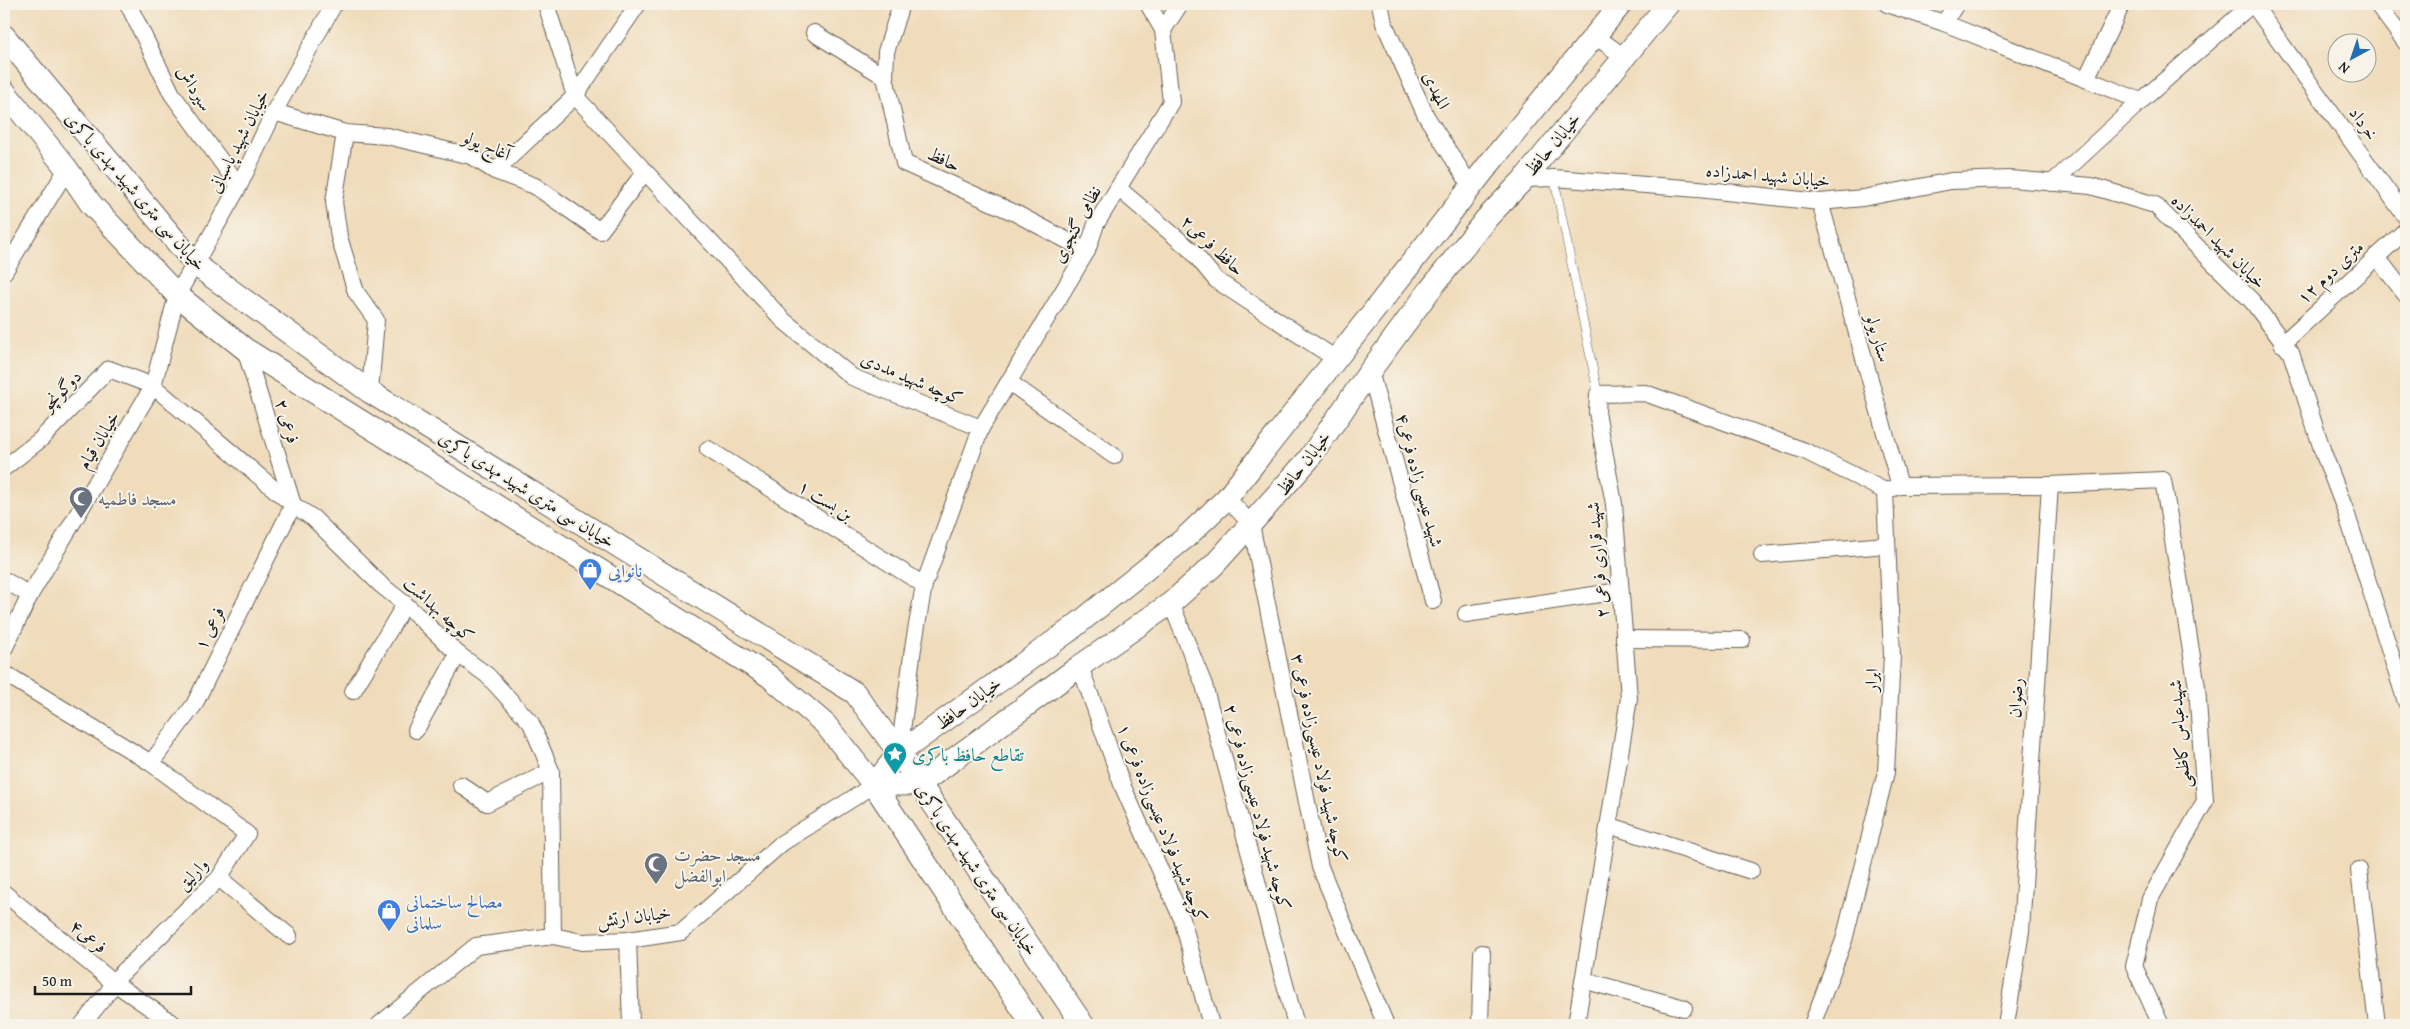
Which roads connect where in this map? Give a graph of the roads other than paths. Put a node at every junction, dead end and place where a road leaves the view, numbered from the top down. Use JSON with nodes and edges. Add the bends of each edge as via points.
{"nodes":[{"id":1,"x":128,"y":4,"type":"edge"},
{"id":2,"x":334,"y":4,"type":"edge"},
{"id":3,"x":546,"y":4,"type":"edge"},
{"id":4,"x":638,"y":4,"type":"edge"},
{"id":5,"x":901,"y":4,"type":"edge"},
{"id":6,"x":1148,"y":4,"type":"edge"},
{"id":7,"x":1180,"y":4,"type":"edge"},
{"id":8,"x":1380,"y":4,"type":"edge"},
{"id":9,"x":1621,"y":4,"type":"edge"},
{"id":10,"x":1668,"y":4,"type":"edge"},
{"id":11,"x":1887,"y":4,"type":"edge"},
{"id":12,"x":1956,"y":4,"type":"edge"},
{"id":13,"x":2122,"y":4,"type":"edge"},
{"id":14,"x":2253,"y":4,"type":"edge"},
{"id":15,"x":2377,"y":4,"type":"edge"},
{"id":16,"x":1944,"y":23,"type":"junction"},
{"id":17,"x":1163,"y":30,"type":"junction"},
{"id":18,"x":814,"y":34,"type":"dead end"},
{"id":19,"x":1594,"y":35,"type":"junction"},
{"id":20,"x":4,"y":36,"type":"edge"},
{"id":21,"x":2406,"y":43,"type":"edge"},
{"id":22,"x":1624,"y":57,"type":"junction"},
{"id":23,"x":885,"y":77,"type":"junction"},
{"id":24,"x":2086,"y":79,"type":"junction"},
{"id":25,"x":4,"y":91,"type":"edge"},
{"id":26,"x":575,"y":96,"type":"junction"},
{"id":27,"x":2141,"y":101,"type":"junction"},
{"id":28,"x":274,"y":112,"type":"junction"},
{"id":29,"x":345,"y":133,"type":"junction"},
{"id":30,"x":67,"y":168,"type":"junction"},
{"id":31,"x":495,"y":171,"type":"junction"},
{"id":32,"x":644,"y":173,"type":"junction"},
{"id":33,"x":1554,"y":178,"type":"junction"},
{"id":34,"x":1524,"y":179,"type":"junction"},
{"id":35,"x":2052,"y":183,"type":"junction"},
{"id":36,"x":239,"y":186,"type":"junction"},
{"id":37,"x":1118,"y":188,"type":"junction"},
{"id":38,"x":1472,"y":188,"type":"junction"},
{"id":39,"x":1820,"y":202,"type":"junction"},
{"id":40,"x":2406,"y":217,"type":"edge"},
{"id":41,"x":2406,"y":230,"type":"edge"},
{"id":42,"x":1087,"y":250,"type":"junction"},
{"id":43,"x":2376,"y":256,"type":"junction"},
{"id":44,"x":196,"y":265,"type":"junction"},
{"id":45,"x":4,"y":269,"type":"edge"},
{"id":46,"x":177,"y":295,"type":"junction"},
{"id":47,"x":2406,"y":295,"type":"edge"},
{"id":48,"x":2282,"y":344,"type":"junction"},
{"id":49,"x":245,"y":349,"type":"junction"},
{"id":50,"x":1336,"y":359,"type":"junction"},
{"id":51,"x":1370,"y":370,"type":"junction"},
{"id":52,"x":1009,"y":382,"type":"junction"},
{"id":53,"x":153,"y":386,"type":"junction"},
{"id":54,"x":370,"y":392,"type":"junction"},
{"id":55,"x":1598,"y":394,"type":"junction"},
{"id":56,"x":982,"y":428,"type":"junction"},
{"id":57,"x":708,"y":449,"type":"dead end"},
{"id":58,"x":1114,"y":456,"type":"dead end"},
{"id":59,"x":4,"y":468,"type":"edge"},
{"id":60,"x":2050,"y":485,"type":"junction"},
{"id":61,"x":1892,"y":488,"type":"junction"},
{"id":62,"x":1227,"y":498,"type":"junction"},
{"id":63,"x":293,"y":505,"type":"junction"},
{"id":64,"x":1251,"y":524,"type":"junction"},
{"id":65,"x":1887,"y":545,"type":"junction"},
{"id":66,"x":1762,"y":555,"type":"dead end"},
{"id":67,"x":4,"y":580,"type":"edge"},
{"id":68,"x":924,"y":585,"type":"junction"},
{"id":69,"x":1620,"y":592,"type":"junction"},
{"id":70,"x":30,"y":595,"type":"junction"},
{"id":71,"x":1432,"y":600,"type":"dead end"},
{"id":72,"x":1171,"y":603,"type":"junction"},
{"id":73,"x":405,"y":604,"type":"junction"},
{"id":74,"x":1466,"y":614,"type":"dead end"},
{"id":75,"x":1624,"y":639,"type":"junction"},
{"id":76,"x":1742,"y":640,"type":"dead end"},
{"id":77,"x":4,"y":648,"type":"edge"},
{"id":78,"x":458,"y":654,"type":"junction"},
{"id":79,"x":1080,"y":666,"type":"junction"},
{"id":80,"x":4,"y":673,"type":"edge"},
{"id":81,"x":353,"y":691,"type":"dead end"},
{"id":82,"x":2406,"y":702,"type":"edge"},
{"id":83,"x":416,"y":730,"type":"dead end"},
{"id":84,"x":899,"y":753,"type":"junction"},
{"id":85,"x":151,"y":763,"type":"junction"},
{"id":86,"x":551,"y":771,"type":"junction"},
{"id":87,"x":920,"y":784,"type":"junction"},
{"id":88,"x":874,"y":785,"type":"junction"},
{"id":89,"x":461,"y":786,"type":"dead end"},
{"id":90,"x":1608,"y":825,"type":"junction"},
{"id":91,"x":2359,"y":870,"type":"dead end"},
{"id":92,"x":1750,"y":871,"type":"dead end"},
{"id":93,"x":219,"y":878,"type":"junction"},
{"id":94,"x":4,"y":893,"type":"edge"},
{"id":95,"x":290,"y":936,"type":"dead end"},
{"id":96,"x":553,"y":936,"type":"junction"},
{"id":97,"x":628,"y":940,"type":"junction"},
{"id":98,"x":1482,"y":953,"type":"dead end"},
{"id":99,"x":1583,"y":980,"type":"junction"},
{"id":100,"x":113,"y":982,"type":"junction"},
{"id":101,"x":1684,"y":1008,"type":"dead end"},
{"id":102,"x":82,"y":1025,"type":"edge"},
{"id":103,"x":174,"y":1025,"type":"edge"},
{"id":104,"x":379,"y":1025,"type":"edge"},
{"id":105,"x":632,"y":1025,"type":"edge"},
{"id":106,"x":1033,"y":1025,"type":"edge"},
{"id":107,"x":1083,"y":1025,"type":"edge"},
{"id":108,"x":1212,"y":1025,"type":"edge"},
{"id":109,"x":1296,"y":1025,"type":"edge"},
{"id":110,"x":1386,"y":1025,"type":"edge"},
{"id":111,"x":1480,"y":1025,"type":"edge"},
{"id":112,"x":1576,"y":1025,"type":"edge"},
{"id":113,"x":1812,"y":1025,"type":"edge"},
{"id":114,"x":2006,"y":1025,"type":"edge"},
{"id":115,"x":2161,"y":1025,"type":"edge"},
{"id":116,"x":2377,"y":1025,"type":"edge"}],
"edges":[{"from":1,"to":36,"type":"street","name":"سیرداش","via":[[172,94]]},
{"from":2,"to":28,"type":"street","name":"خیابان شهید پاسبانی"},
{"from":3,"to":26,"type":"street"},
{"from":4,"to":26,"type":"street"},
{"from":5,"to":23,"type":"street","name":"حافظ","via":[[886,52]]},
{"from":6,"to":17,"type":"street","name":"نظامی گنجوی"},
{"from":7,"to":17,"type":"street"},
{"from":8,"to":38,"type":"street","name":"المهدی","via":[[1384,24],[1426,116]]},
{"from":9,"to":19,"type":"main road","name":"خیابان حافظ"},
{"from":10,"to":22,"type":"main road","name":"خیابان حافظ"},
{"from":11,"to":16,"type":"street"},
{"from":12,"to":16,"type":"street"},
{"from":13,"to":24,"type":"street"},
{"from":14,"to":27,"type":"street"},
{"from":14,"to":40,"type":"street","name":"خرداد"},
{"from":15,"to":21,"type":"street"},
{"from":16,"to":24,"type":"street"},
{"from":17,"to":37,"type":"street","name":"نظامی گنجوی","via":[[1171,102]]},
{"from":18,"to":23,"type":"street"},
{"from":19,"to":22,"type":"street"},
{"from":19,"to":38,"type":"main road","name":"خیابان حافظ"},
{"from":20,"to":44,"type":"main road","name":"خیابان سی متری شهید مهدی باکری"},
{"from":22,"to":34,"type":"main road","name":"خیابان حافظ"},
{"from":23,"to":42,"type":"street","name":"حافظ","via":[[904,163]]},
{"from":24,"to":27,"type":"street"},
{"from":25,"to":30,"type":"main road","name":"خیابان سی متری شهید مهدی باکری"},
{"from":26,"to":31,"type":"street"},
{"from":26,"to":32,"type":"street","name":"کوچه شهید مددی"},
{"from":27,"to":35,"type":"street"},
{"from":28,"to":29,"type":"street","name":"آغاج یولو"},
{"from":28,"to":36,"type":"street","name":"خیابان شهید پاسبانی"},
{"from":29,"to":31,"type":"street","name":"آغاج یولو","via":[[387,136],[471,156]]},
{"from":29,"to":54,"type":"street","via":[[334,202],[339,237],[356,292],[376,320]]},
{"from":30,"to":45,"type":"street"},
{"from":30,"to":46,"type":"main road","name":"خیابان سی متری شهید مهدی باکری","via":[[91,204]]},
{"from":31,"to":32,"type":"street","name":"آغاج یولو","via":[[535,186],[600,231]]},
{"from":32,"to":56,"type":"street","name":"کوچه شهید مددی","via":[[782,320],[852,377]]},
{"from":33,"to":34,"type":"street","name":"خیابان شهید احمدزاده"},
{"from":33,"to":39,"type":"street","name":"خیابان شهید احمدزاده"},
{"from":33,"to":55,"type":"lane"},
{"from":34,"to":51,"type":"main road","name":"خیابان حافظ","via":[[1481,226]]},
{"from":35,"to":39,"type":"street","name":"خیابان شهید احمدزاده","via":[[2011,179],[1951,181],[1863,198]]},
{"from":35,"to":48,"type":"street","name":"خیابان شهید احمدزاده","via":[[2091,186],[2155,205],[2252,301]]},
{"from":36,"to":44,"type":"street","name":"خیابان شهید پاسبانی"},
{"from":37,"to":42,"type":"street","name":"نظامی گنجوی","via":[[1096,224]]},
{"from":37,"to":50,"type":"street","name":"حافظ فرعی۲","via":[[1192,251],[1216,280]]},
{"from":38,"to":50,"type":"main road","name":"خیابان حافظ"},
{"from":39,"to":61,"type":"street","name":"ستار یولو"},
{"from":41,"to":43,"type":"street","name":"۱۲ متری دوم"},
{"from":42,"to":52,"type":"street","name":"نظامی گنجوی"},
{"from":43,"to":47,"type":"street"},
{"from":43,"to":48,"type":"street","name":"۱۲ متری دوم"},
{"from":44,"to":46,"type":"street","name":"خیابان شهید پاسبانی"},
{"from":44,"to":54,"type":"main road","name":"خیابان سی متری شهید مهدی باکری"},
{"from":46,"to":49,"type":"main road","name":"خیابان سی متری شهید مهدی باکری"},
{"from":46,"to":53,"type":"street","name":"خیابان قیام"},
{"from":48,"to":82,"type":"street","name":"خیابان شهید احمدزاده","via":[[2291,353]]},
{"from":49,"to":63,"type":"street","name":"فرعی ۲"},
{"from":49,"to":88,"type":"main road","name":"خیابان سی متری شهید مهدی باکری","via":[[769,676],[825,724]]},
{"from":50,"to":62,"type":"main road","name":"خیابان حافظ"},
{"from":51,"to":64,"type":"main road","name":"خیابان حافظ","via":[[1308,460]]},
{"from":51,"to":71,"type":"street","name":"شهید عیسی زاده فرعی۴"},
{"from":52,"to":56,"type":"street","name":"نظامی گنجوی"},
{"from":52,"to":58,"type":"street"},
{"from":53,"to":59,"type":"street","name":"دوگونچو","via":[[109,369],[40,440]]},
{"from":53,"to":63,"type":"street","name":"کوچه بهداشت"},
{"from":53,"to":70,"type":"street","name":"خیابان قیام"},
{"from":54,"to":84,"type":"main road","name":"خیابان سی متری شهید مهدی باکری","via":[[855,693]]},
{"from":55,"to":61,"type":"street","via":[[1645,393],[1805,451]]},
{"from":55,"to":69,"type":"street","name":"شهید قراری فرعی ۲","via":[[1597,412],[1614,504]]},
{"from":56,"to":68,"type":"street"},
{"from":57,"to":68,"type":"street","name":"بن بست ۱"},
{"from":60,"to":61,"type":"street"},
{"from":60,"to":114,"type":"street","name":"رضوان","via":[[2021,931]]},
{"from":60,"to":115,"type":"street","name":"شهیدعباس کاظمی","via":[[2162,480],[2197,687],[2205,801],[2150,899],[2134,966]]},
{"from":61,"to":65,"type":"street","name":"ابرار"},
{"from":62,"to":64,"type":"street"},
{"from":62,"to":84,"type":"main road","name":"خیابان حافظ","via":[[1185,538],[1070,630]]},
{"from":63,"to":73,"type":"street","name":"کوچه بهداشت","via":[[313,518],[381,585]]},
{"from":63,"to":85,"type":"street","name":"فرعی ۱","via":[[194,704]]},
{"from":64,"to":72,"type":"main road","name":"خیابان حافظ","via":[[1214,565]]},
{"from":64,"to":110,"type":"street","name":"کوچه شهید فولاد عیسی‌زاده فرعی ۳","via":[[1320,867]]},
{"from":65,"to":66,"type":"street"},
{"from":65,"to":113,"type":"street","name":"ابرار","via":[[1892,656],[1886,772],[1844,940]]},
{"from":67,"to":70,"type":"street"},
{"from":68,"to":84,"type":"street"},
{"from":69,"to":74,"type":"street"},
{"from":69,"to":75,"type":"street","name":"شهید قراری فرعی ۲"},
{"from":70,"to":77,"type":"street","name":"خیابان قیام"},
{"from":72,"to":79,"type":"main road","name":"خیابان حافظ"},
{"from":72,"to":109,"type":"street","name":"کوچه شهید فولاد عیسی‌زاده فرعی ۲","via":[[1204,685]]},
{"from":73,"to":78,"type":"street","name":"کوچه بهداشت"},
{"from":73,"to":81,"type":"street"},
{"from":75,"to":76,"type":"street"},
{"from":75,"to":90,"type":"street","name":"شهید قراری فرعی ۲","via":[[1629,698]]},
{"from":78,"to":83,"type":"street"},
{"from":78,"to":86,"type":"street","name":"کوچه بهداشت","via":[[487,675],[530,723]]},
{"from":79,"to":87,"type":"main road","name":"خیابان حافظ"},
{"from":79,"to":108,"type":"street","name":"کوچه شهید فولاد عیسی‌زاده فرعی ۱","via":[[1123,787],[1182,919]]},
{"from":80,"to":85,"type":"street"},
{"from":84,"to":87,"type":"main road","name":"خیابان سی متری شهید مهدی باکری"},
{"from":84,"to":88,"type":"main road","name":"خیابان حافظ"},
{"from":85,"to":93,"type":"street","name":"وارلیق","via":[[247,834]]},
{"from":86,"to":89,"type":"street","via":[[487,803]]},
{"from":86,"to":96,"type":"street","name":"کوچه بهداشت"},
{"from":87,"to":88,"type":"main road"},
{"from":87,"to":107,"type":"main road","name":"خیابان سی متری شهید مهدی باکری"},
{"from":88,"to":97,"type":"street","name":"خیابان ارتش","via":[[782,843],[681,932]]},
{"from":88,"to":106,"type":"main road","name":"خیابان سی متری شهید مهدی باکری"},
{"from":90,"to":92,"type":"street"},
{"from":90,"to":99,"type":"street","name":"شهید قراری فرعی ۲"},
{"from":91,"to":116,"type":"street"},
{"from":93,"to":95,"type":"street"},
{"from":93,"to":100,"type":"street","name":"وارلیق"},
{"from":94,"to":100,"type":"street","name":"فرعی۴"},
{"from":96,"to":97,"type":"street","name":"خیابان ارتش","via":[[582,942]]},
{"from":96,"to":104,"type":"street","name":"خیابان ارتش","via":[[476,946]]},
{"from":97,"to":105,"type":"street"},
{"from":98,"to":111,"type":"street"},
{"from":99,"to":101,"type":"street"},
{"from":99,"to":112,"type":"street","name":"شهید قراری فرعی ۲"},
{"from":100,"to":102,"type":"street","name":"وارلیق"},
{"from":100,"to":103,"type":"street","name":"فرعی۴"}]}
